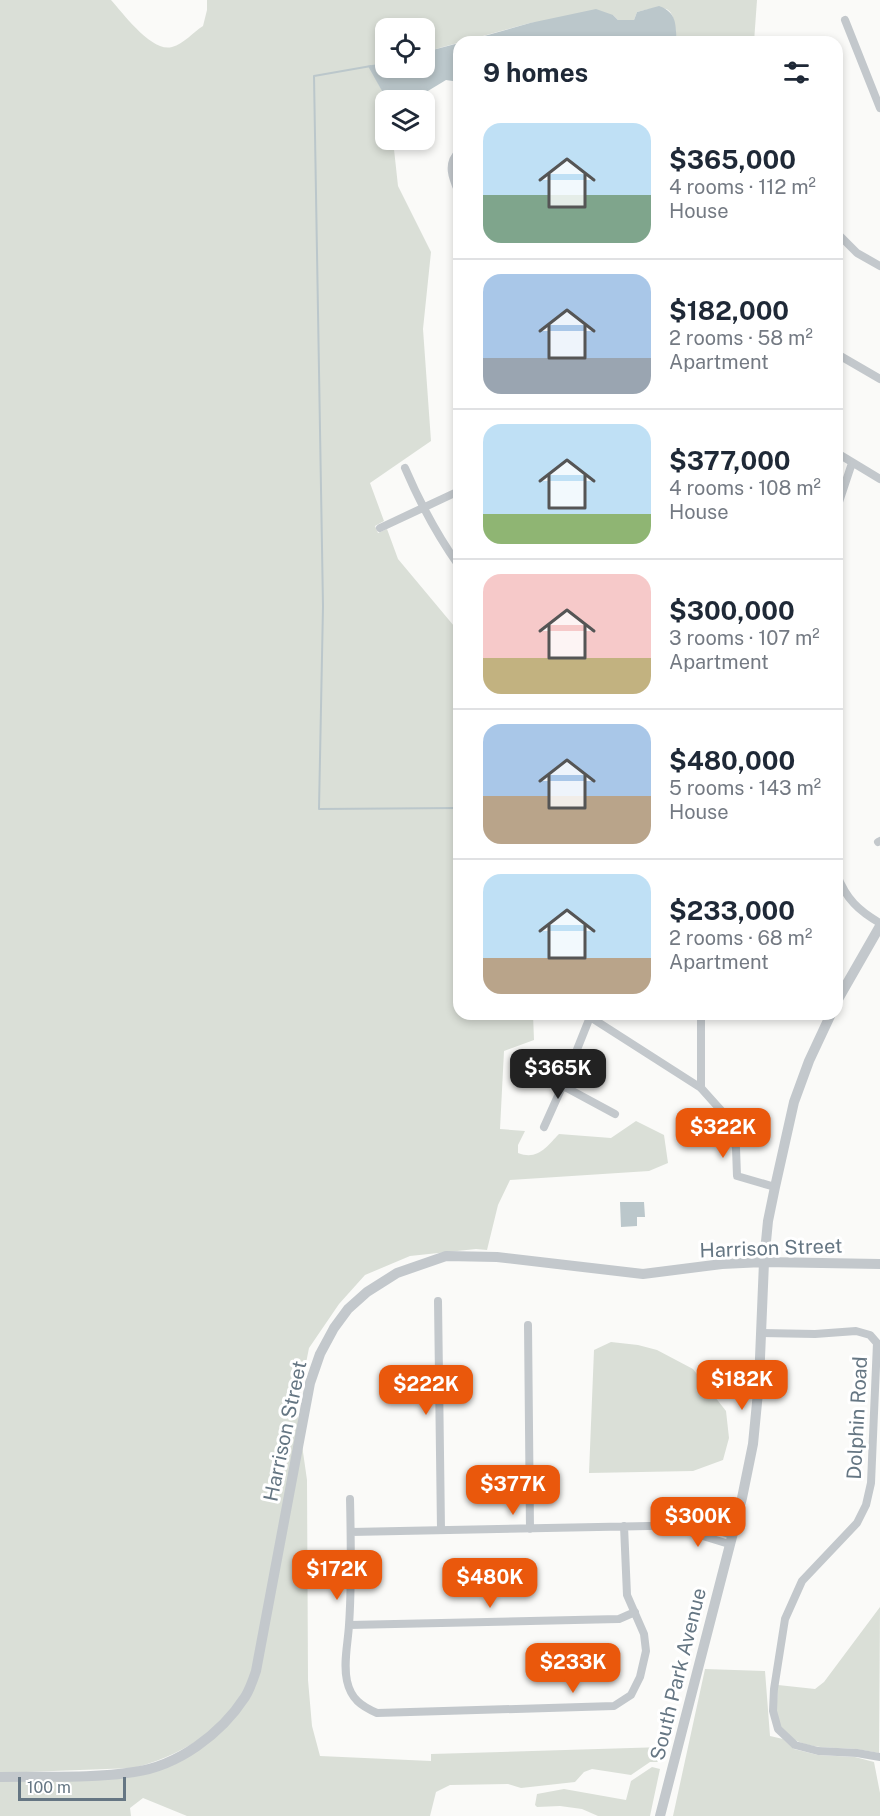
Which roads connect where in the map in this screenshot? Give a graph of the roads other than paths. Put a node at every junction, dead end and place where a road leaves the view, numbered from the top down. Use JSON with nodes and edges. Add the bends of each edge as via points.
{"nodes":[{"id":1,"x":845,"y":20,"type":"dead end"},
{"id":2,"x":880,"y":108,"type":"edge"},
{"id":3,"x":453,"y":162,"type":"edge"},
{"id":4,"x":453,"y":180,"type":"edge"},
{"id":5,"x":843,"y":239,"type":"edge"},
{"id":6,"x":880,"y":266,"type":"edge"},
{"id":7,"x":843,"y":357,"type":"edge"},
{"id":8,"x":880,"y":379,"type":"edge"},
{"id":9,"x":843,"y":457,"type":"edge"},
{"id":10,"x":852,"y":463,"type":"junction"},
{"id":11,"x":405,"y":468,"type":"dead end"},
{"id":12,"x":880,"y":479,"type":"edge"},
{"id":13,"x":843,"y":490,"type":"edge"},
{"id":14,"x":453,"y":494,"type":"edge"},
{"id":15,"x":423,"y":507,"type":"junction"},
{"id":16,"x":380,"y":528,"type":"dead end"},
{"id":17,"x":453,"y":557,"type":"edge"},
{"id":18,"x":843,"y":890,"type":"edge"},
{"id":19,"x":880,"y":925,"type":"edge"},
{"id":20,"x":843,"y":990,"type":"edge"},
{"id":21,"x":588,"y":1020,"type":"edge"},
{"id":22,"x":596,"y":1020,"type":"edge"},
{"id":23,"x":701,"y":1020,"type":"edge"},
{"id":24,"x":828,"y":1020,"type":"edge"},
{"id":25,"x":515,"y":1060,"type":"dead end"},
{"id":26,"x":562,"y":1087,"type":"junction"},
{"id":27,"x":701,"y":1088,"type":"junction"},
{"id":28,"x":615,"y":1114,"type":"dead end"},
{"id":29,"x":544,"y":1127,"type":"dead end"},
{"id":30,"x":775,"y":1188,"type":"junction"},
{"id":31,"x":764,"y":1262,"type":"junction"},
{"id":32,"x":880,"y":1264,"type":"edge"},
{"id":33,"x":438,"y":1301,"type":"dead end"},
{"id":34,"x":528,"y":1325,"type":"dead end"},
{"id":35,"x":761,"y":1333,"type":"junction"},
{"id":36,"x":350,"y":1499,"type":"dead end"},
{"id":37,"x":624,"y":1526,"type":"junction"},
{"id":38,"x":441,"y":1529,"type":"junction"},
{"id":39,"x":530,"y":1529,"type":"junction"},
{"id":40,"x":351,"y":1532,"type":"junction"},
{"id":41,"x":731,"y":1540,"type":"junction"},
{"id":42,"x":635,"y":1612,"type":"junction"},
{"id":43,"x":349,"y":1625,"type":"junction"},
{"id":44,"x":880,"y":1757,"type":"edge"},
{"id":45,"x":0,"y":1777,"type":"edge"},
{"id":46,"x":660,"y":1816,"type":"edge"}],
"edges":[{"from":1,"to":2,"type":"street"},
{"from":3,"to":4,"type":"street"},
{"from":5,"to":6,"type":"street","via":[[857,253]]},
{"from":7,"to":8,"type":"street"},
{"from":9,"to":10,"type":"street"},
{"from":10,"to":12,"type":"street"},
{"from":10,"to":13,"type":"street"},
{"from":11,"to":15,"type":"street"},
{"from":14,"to":15,"type":"street"},
{"from":15,"to":16,"type":"street"},
{"from":15,"to":17,"type":"street"},
{"from":18,"to":19,"type":"street","via":[[853,905]]},
{"from":19,"to":20,"type":"street"},
{"from":21,"to":26,"type":"street"},
{"from":22,"to":27,"type":"street"},
{"from":23,"to":27,"type":"street"},
{"from":24,"to":30,"type":"street","name":"South Park Avenue","via":[[794,1102]]},
{"from":25,"to":26,"type":"street"},
{"from":26,"to":28,"type":"street"},
{"from":26,"to":29,"type":"street"},
{"from":27,"to":30,"type":"street","via":[[728,1118],[736,1148],[737,1176]]},
{"from":30,"to":31,"type":"street","name":"South Park Avenue"},
{"from":31,"to":32,"type":"street","name":"Harrison Street"},
{"from":31,"to":35,"type":"street","name":"South Park Avenue"},
{"from":31,"to":45,"type":"street","name":"Harrison Street","via":[[643,1274],[497,1257],[446,1256],[397,1273],[367,1292],[334,1328],[310,1383],[258,1660],[247,1695],[212,1734],[155,1767],[134,1773]]},
{"from":33,"to":38,"type":"street"},
{"from":34,"to":39,"type":"street"},
{"from":35,"to":41,"type":"street","name":"South Park Avenue","via":[[753,1444]]},
{"from":35,"to":44,"type":"street","name":"Dolphin Road","via":[[856,1331],[870,1335],[877,1343],[871,1483],[866,1505],[857,1523],[802,1581],[785,1619],[773,1711],[778,1730],[795,1745]]},
{"from":36,"to":40,"type":"street"},
{"from":37,"to":39,"type":"street"},
{"from":37,"to":41,"type":"street","via":[[700,1526]]},
{"from":37,"to":42,"type":"street","via":[[625,1583]]},
{"from":38,"to":39,"type":"street"},
{"from":38,"to":40,"type":"street"},
{"from":40,"to":43,"type":"street"},
{"from":41,"to":46,"type":"street","name":"South Park Avenue"},
{"from":42,"to":43,"type":"street","via":[[619,1620]]},
{"from":42,"to":43,"type":"street","via":[[646,1651],[631,1695],[614,1706],[377,1713],[362,1707],[352,1696],[347,1681]]}]}
